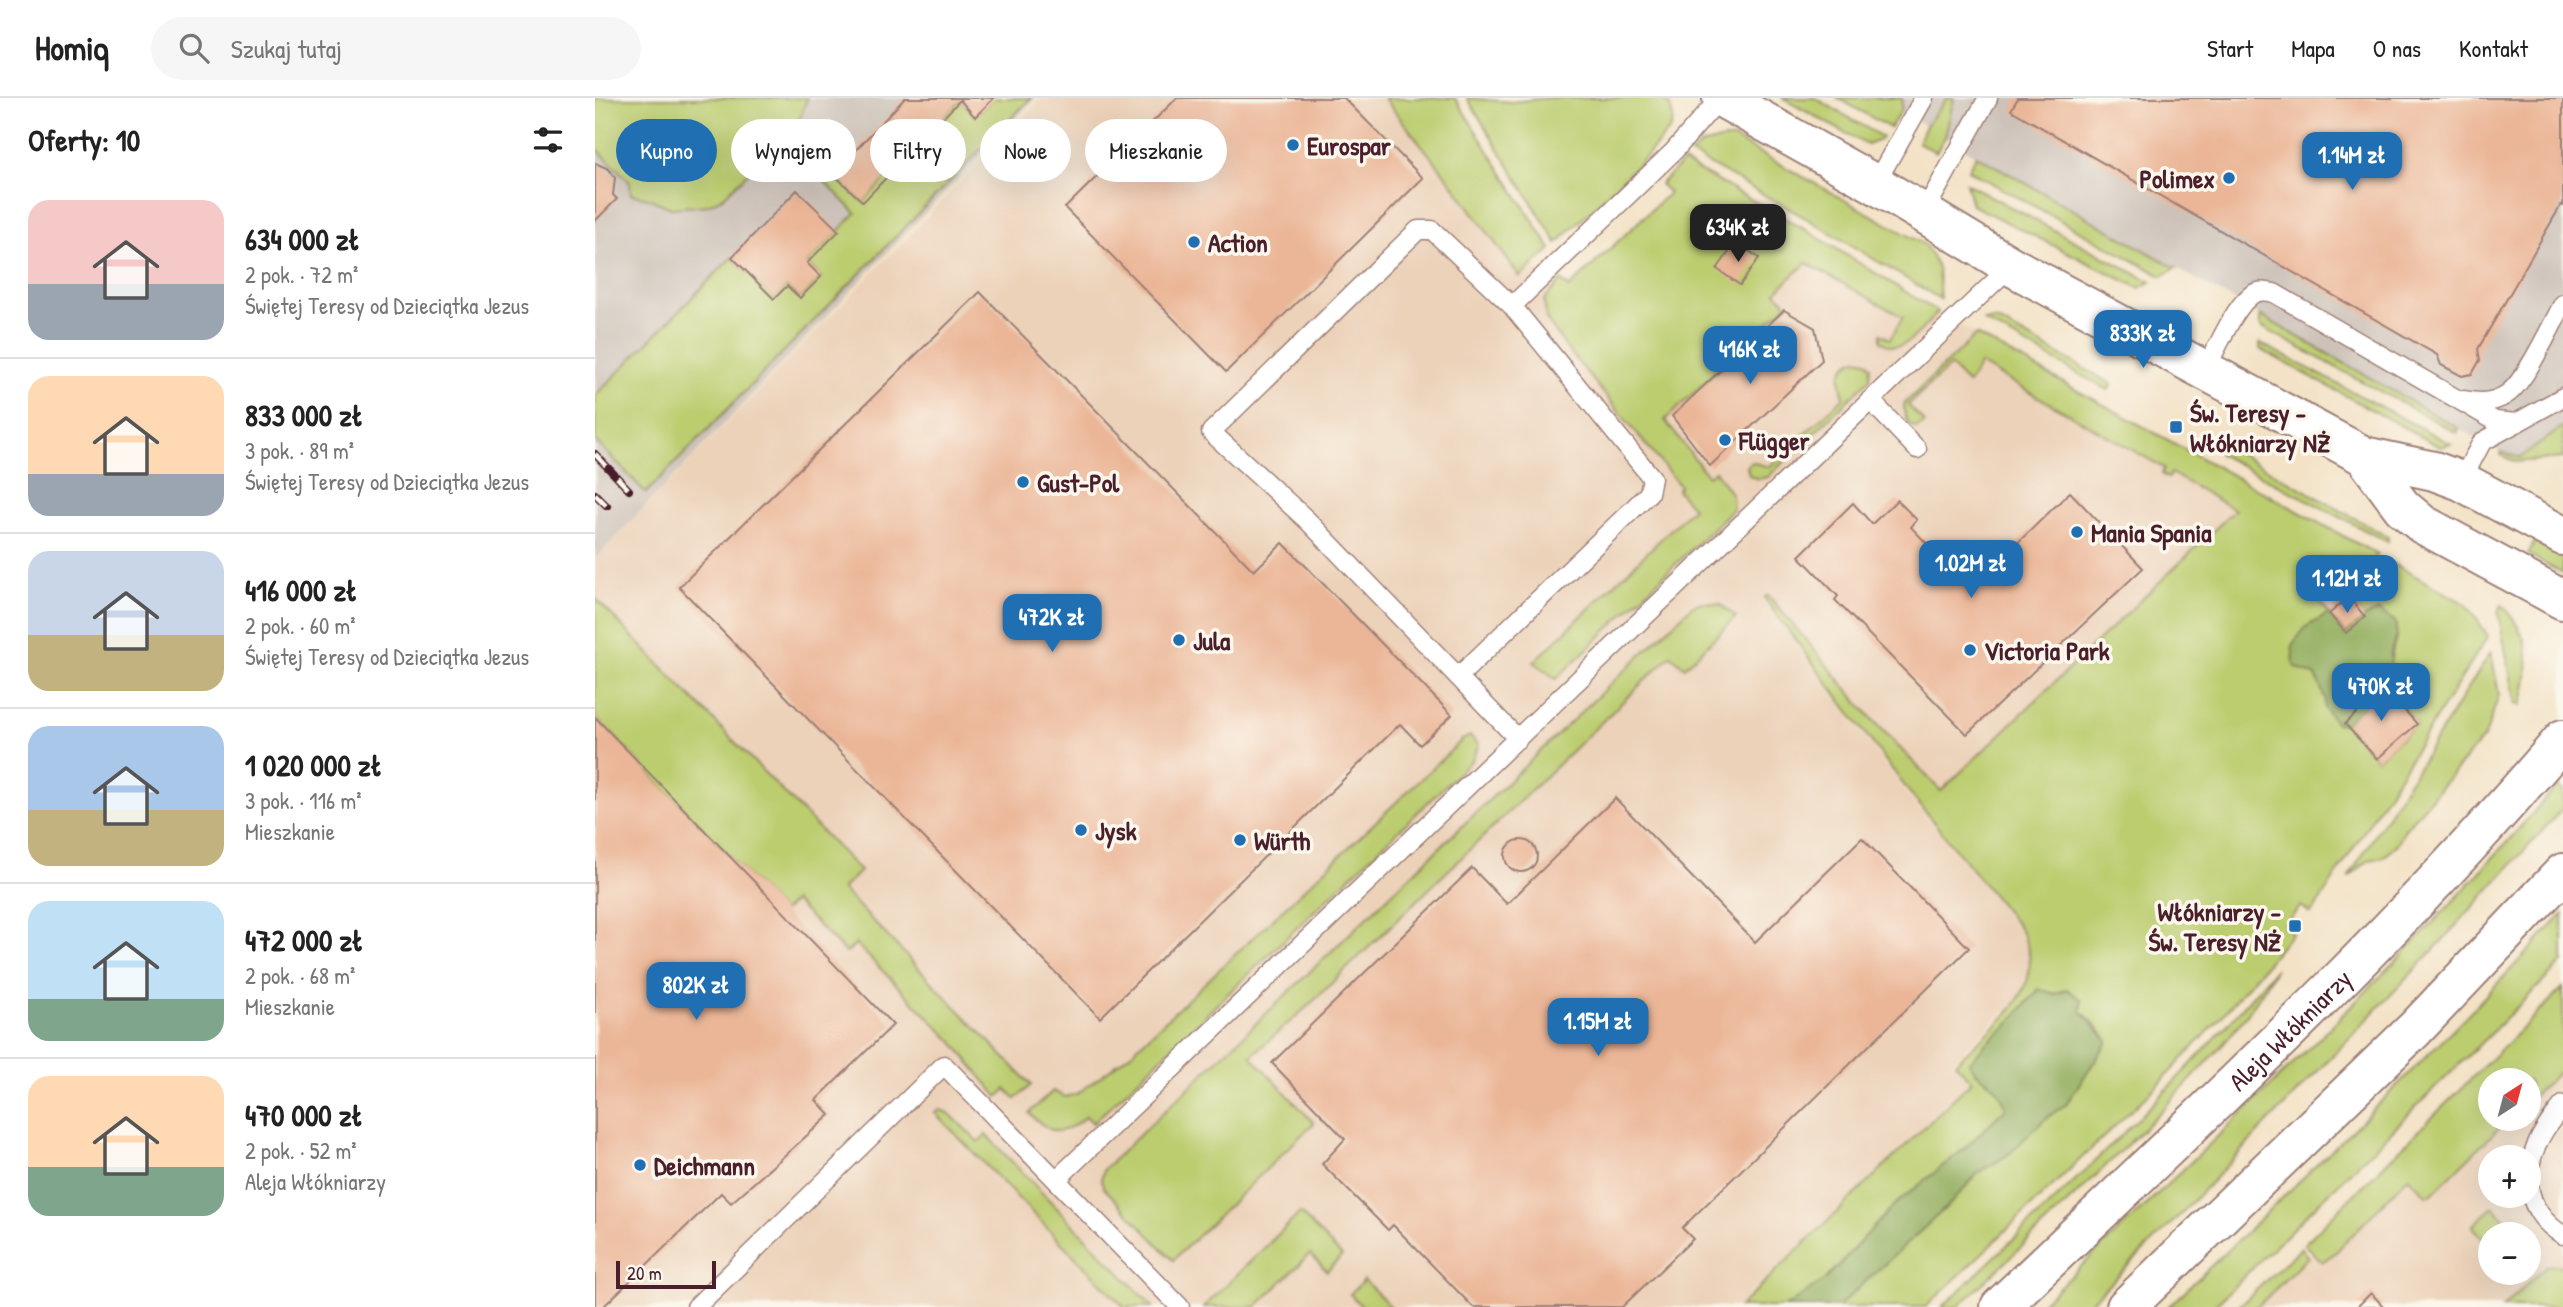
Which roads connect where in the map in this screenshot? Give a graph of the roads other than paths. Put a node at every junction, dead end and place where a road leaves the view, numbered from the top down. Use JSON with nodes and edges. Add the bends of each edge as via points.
{"nodes":[{"id":1,"x":1721,"y":98,"type":"edge"},
{"id":2,"x":1924,"y":98,"type":"edge"},
{"id":3,"x":1987,"y":98,"type":"edge"},
{"id":4,"x":1875,"y":184,"type":"junction"},
{"id":5,"x":1923,"y":214,"type":"junction"},
{"id":6,"x":2011,"y":266,"type":"junction"},
{"id":7,"x":2563,"y":304,"type":"edge"},
{"id":8,"x":1512,"y":306,"type":"junction"},
{"id":9,"x":2206,"y":370,"type":"junction"},
{"id":10,"x":2563,"y":397,"type":"edge"},
{"id":11,"x":2456,"y":398,"type":"junction"},
{"id":12,"x":1870,"y":400,"type":"junction"},
{"id":13,"x":2517,"y":423,"type":"junction"},
{"id":14,"x":1917,"y":449,"type":"dead end"},
{"id":15,"x":2364,"y":456,"type":"junction"},
{"id":16,"x":2468,"y":466,"type":"junction"},
{"id":17,"x":2563,"y":536,"type":"edge"},
{"id":18,"x":2563,"y":600,"type":"edge"},
{"id":19,"x":1458,"y":677,"type":"junction"},
{"id":20,"x":1518,"y":739,"type":"junction"},
{"id":21,"x":2563,"y":739,"type":"edge"},
{"id":22,"x":2563,"y":873,"type":"edge"},
{"id":23,"x":2563,"y":1105,"type":"edge"},
{"id":24,"x":2536,"y":1145,"type":"edge"},
{"id":25,"x":1057,"y":1179,"type":"junction"},
{"id":26,"x":2536,"y":1208,"type":"edge"},
{"id":27,"x":2563,"y":1235,"type":"edge"},
{"id":28,"x":696,"y":1307,"type":"edge"},
{"id":29,"x":1180,"y":1307,"type":"edge"},
{"id":30,"x":2000,"y":1307,"type":"edge"},
{"id":31,"x":2126,"y":1307,"type":"edge"}],
"edges":[{"from":1,"to":4,"type":"main road"},
{"from":1,"to":8,"type":"lane","via":[[1674,151]]},
{"from":2,"to":4,"type":"lane"},
{"from":3,"to":5,"type":"lane"},
{"from":4,"to":5,"type":"main road"},
{"from":5,"to":6,"type":"main road"},
{"from":6,"to":9,"type":"main road"},
{"from":6,"to":12,"type":"lane"},
{"from":7,"to":11,"type":"lane","via":[[2519,382],[2507,394],[2491,401]]},
{"from":8,"to":19,"type":"lane","via":[[1652,478],[1652,486]]},
{"from":8,"to":19,"type":"lane","via":[[1432,230],[1419,230],[1211,432],[1308,521]]},
{"from":9,"to":11,"type":"lane","via":[[2248,298],[2265,291]]},
{"from":9,"to":15,"type":"main road"},
{"from":10,"to":13,"type":"lane"},
{"from":11,"to":13,"type":"lane","via":[[2495,421]]},
{"from":12,"to":14,"type":"lane"},
{"from":12,"to":20,"type":"lane"},
{"from":13,"to":16,"type":"lane","via":[[2482,442]]},
{"from":15,"to":16,"type":"main road","via":[[2434,471]]},
{"from":15,"to":18,"type":"main road","via":[[2402,507],[2422,524]]},
{"from":16,"to":17,"type":"main road"},
{"from":19,"to":20,"type":"lane"},
{"from":20,"to":25,"type":"lane"},
{"from":21,"to":30,"type":"main road","name":"Aleja Włókniarzy","via":[[2451,866],[2346,975]]},
{"from":22,"to":31,"type":"main road","via":[[2415,1029]]},
{"from":23,"to":24,"type":"lane"},
{"from":25,"to":28,"type":"lane","via":[[944,1065]]},
{"from":25,"to":29,"type":"lane"},
{"from":26,"to":27,"type":"lane"}]}
